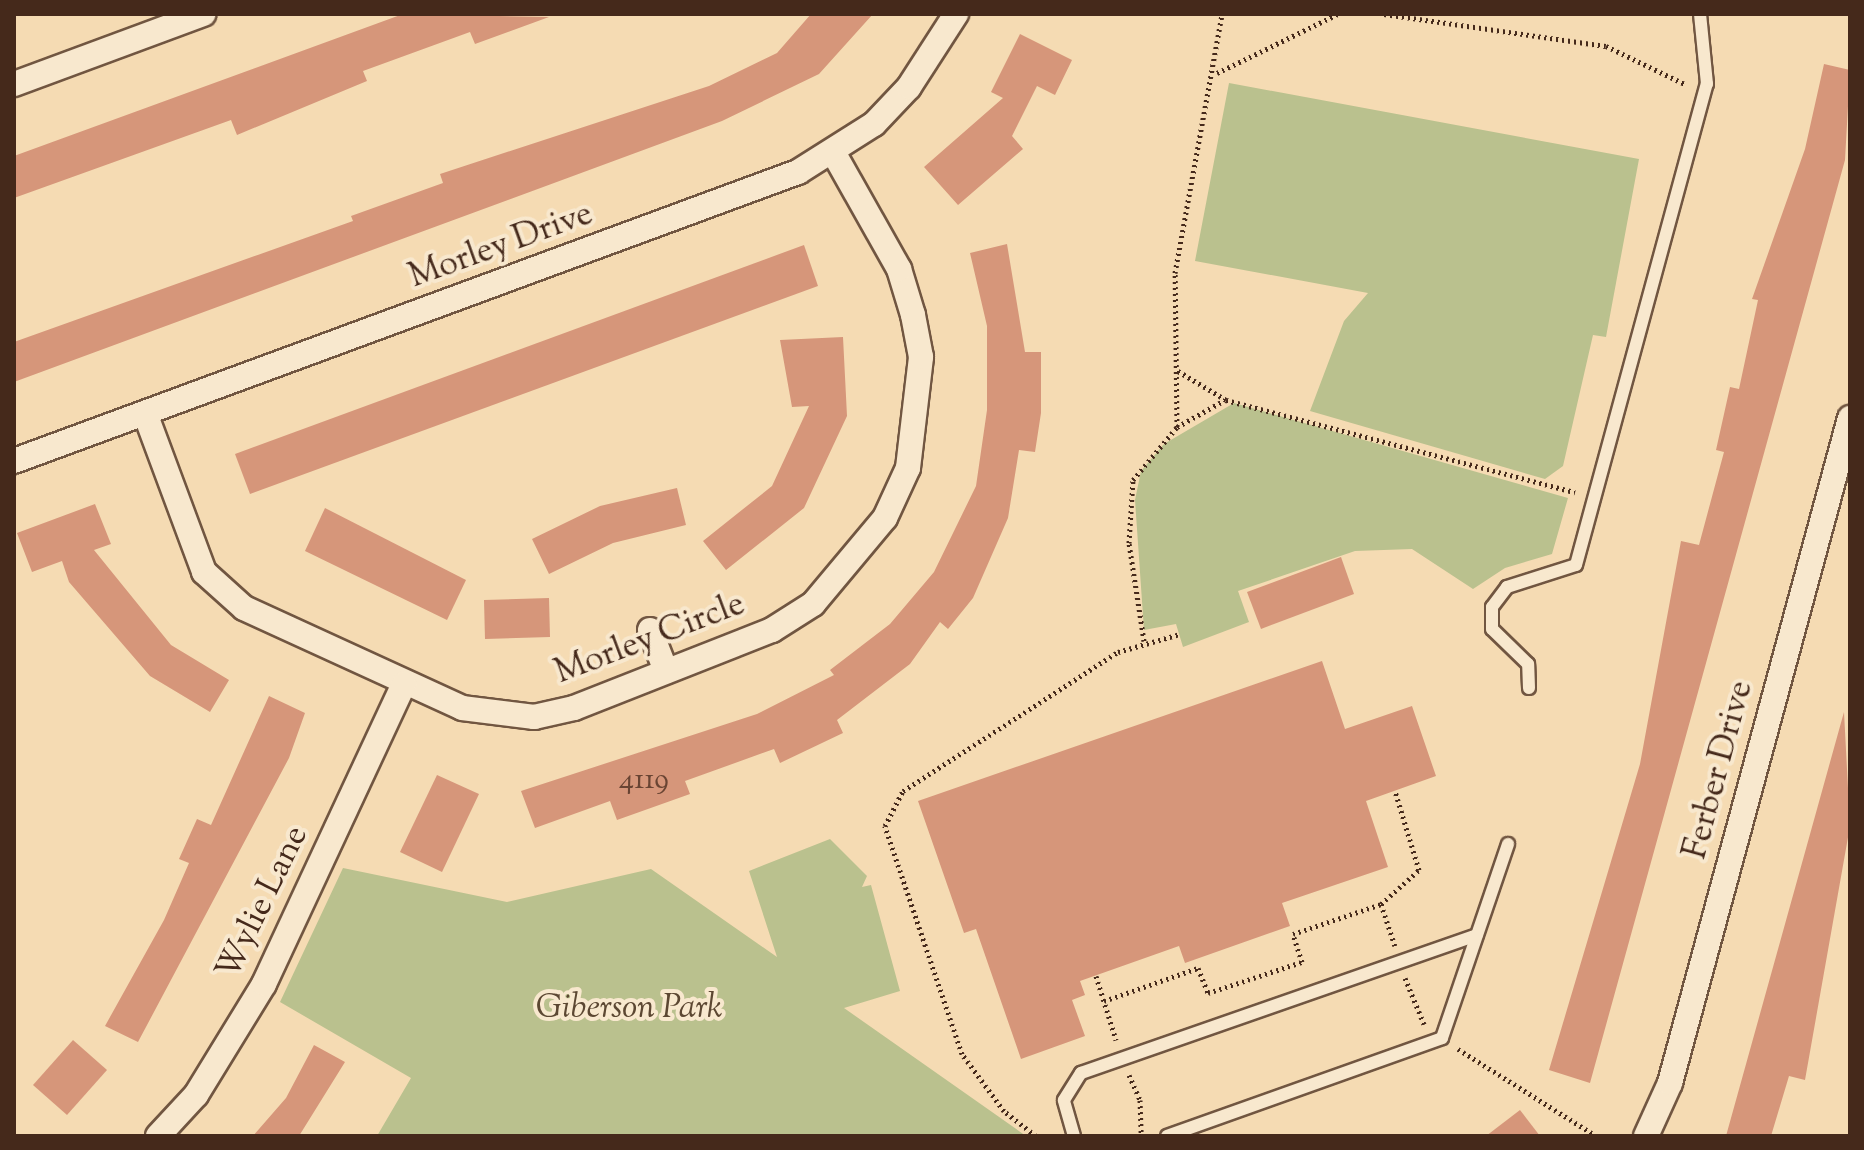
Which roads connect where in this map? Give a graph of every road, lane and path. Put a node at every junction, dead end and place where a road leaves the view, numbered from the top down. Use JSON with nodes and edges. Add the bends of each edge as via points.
{"nodes":[{"id":1,"x":203,"y":14,"type":"edge"},
{"id":2,"x":956,"y":14,"type":"edge"},
{"id":3,"x":1222,"y":14,"type":"edge"},
{"id":4,"x":1338,"y":14,"type":"edge"},
{"id":5,"x":1384,"y":14,"type":"edge"},
{"id":6,"x":1700,"y":14,"type":"edge"},
{"id":7,"x":1217,"y":73,"type":"junction"},
{"id":8,"x":1688,"y":73,"type":"dead end"},
{"id":9,"x":14,"y":84,"type":"edge"},
{"id":10,"x":1685,"y":84,"type":"junction"},
{"id":11,"x":1681,"y":99,"type":"dead end"},
{"id":12,"x":833,"y":152,"type":"junction"},
{"id":13,"x":1178,"y":371,"type":"junction"},
{"id":14,"x":1226,"y":400,"type":"junction"},
{"id":15,"x":145,"y":413,"type":"junction"},
{"id":16,"x":1850,"y":418,"type":"edge"},
{"id":17,"x":1177,"y":427,"type":"junction"},
{"id":18,"x":14,"y":461,"type":"edge"},
{"id":19,"x":1580,"y":477,"type":"dead end"},
{"id":20,"x":1576,"y":492,"type":"junction"},
{"id":21,"x":1572,"y":508,"type":"dead end"},
{"id":22,"x":650,"y":630,"type":"dead end"},
{"id":23,"x":1180,"y":634,"type":"dead end"},
{"id":24,"x":1144,"y":641,"type":"junction"},
{"id":25,"x":666,"y":671,"type":"junction"},
{"id":26,"x":404,"y":684,"type":"junction"},
{"id":27,"x":1529,"y":688,"type":"dead end"},
{"id":28,"x":1395,"y":791,"type":"dead end"},
{"id":29,"x":1508,"y":844,"type":"dead end"},
{"id":30,"x":1381,"y":904,"type":"junction"},
{"id":31,"x":1477,"y":935,"type":"junction"},
{"id":32,"x":1399,"y":959,"type":"junction"},
{"id":33,"x":1104,"y":1001,"type":"dead end"},
{"id":34,"x":1442,"y":1038,"type":"junction"},
{"id":35,"x":158,"y":1136,"type":"edge"},
{"id":36,"x":1036,"y":1136,"type":"edge"},
{"id":37,"x":1074,"y":1136,"type":"edge"},
{"id":38,"x":1167,"y":1136,"type":"edge"},
{"id":39,"x":1596,"y":1136,"type":"edge"},
{"id":40,"x":1646,"y":1136,"type":"edge"}],
"edges":[{"from":1,"to":9,"type":"street"},
{"from":2,"to":12,"type":"street","name":"Morley Drive","via":[[909,87]]},
{"from":3,"to":7,"type":"path"},
{"from":4,"to":7,"type":"path","via":[[1277,37]]},
{"from":5,"to":10,"type":"path","via":[[1606,46]]},
{"from":6,"to":27,"type":"lane","via":[[1707,84],[1576,565],[1507,587],[1492,607],[1492,629],[1528,664]]},
{"from":7,"to":13,"type":"path","via":[[1175,273]]},
{"from":8,"to":10,"type":"path"},
{"from":10,"to":11,"type":"path"},
{"from":12,"to":15,"type":"street","name":"Morley Drive","via":[[764,186]]},
{"from":12,"to":25,"type":"street","name":"Morley Circle","via":[[899,269],[913,315],[921,357],[908,468],[876,530],[813,604],[772,630]]},
{"from":13,"to":14,"type":"path"},
{"from":13,"to":17,"type":"path"},
{"from":14,"to":17,"type":"path"},
{"from":14,"to":20,"type":"path"},
{"from":15,"to":18,"type":"street","name":"Morley Drive"},
{"from":15,"to":26,"type":"street","name":"Morley Circle","via":[[204,572],[244,608]]},
{"from":16,"to":40,"type":"street","name":"Ferber Drive","via":[[1670,1083]]},
{"from":17,"to":24,"type":"path","via":[[1133,480],[1129,543]]},
{"from":19,"to":20,"type":"path"},
{"from":20,"to":21,"type":"path"},
{"from":22,"to":25,"type":"street"},
{"from":23,"to":24,"type":"path"},
{"from":24,"to":36,"type":"path","via":[[903,791],[885,826],[962,1054],[1004,1111]]},
{"from":25,"to":26,"type":"street","name":"Morley Circle","via":[[534,717],[462,708]]},
{"from":26,"to":35,"type":"street","name":"Wylie Lane","via":[[264,984],[196,1095]]},
{"from":28,"to":30,"type":"path","via":[[1419,870]]},
{"from":29,"to":31,"type":"lane"},
{"from":30,"to":32,"type":"path"},
{"from":30,"to":33,"type":"path","via":[[1293,934],[1302,962],[1208,993],[1198,968]]},
{"from":31,"to":32,"type":"lane","via":[[1435,956]]},
{"from":31,"to":34,"type":"lane"},
{"from":32,"to":34,"type":"path","via":[[1419,1019]]},
{"from":32,"to":37,"type":"lane","via":[[1081,1073],[1064,1100]]},
{"from":34,"to":38,"type":"lane"},
{"from":34,"to":39,"type":"path"}]}
